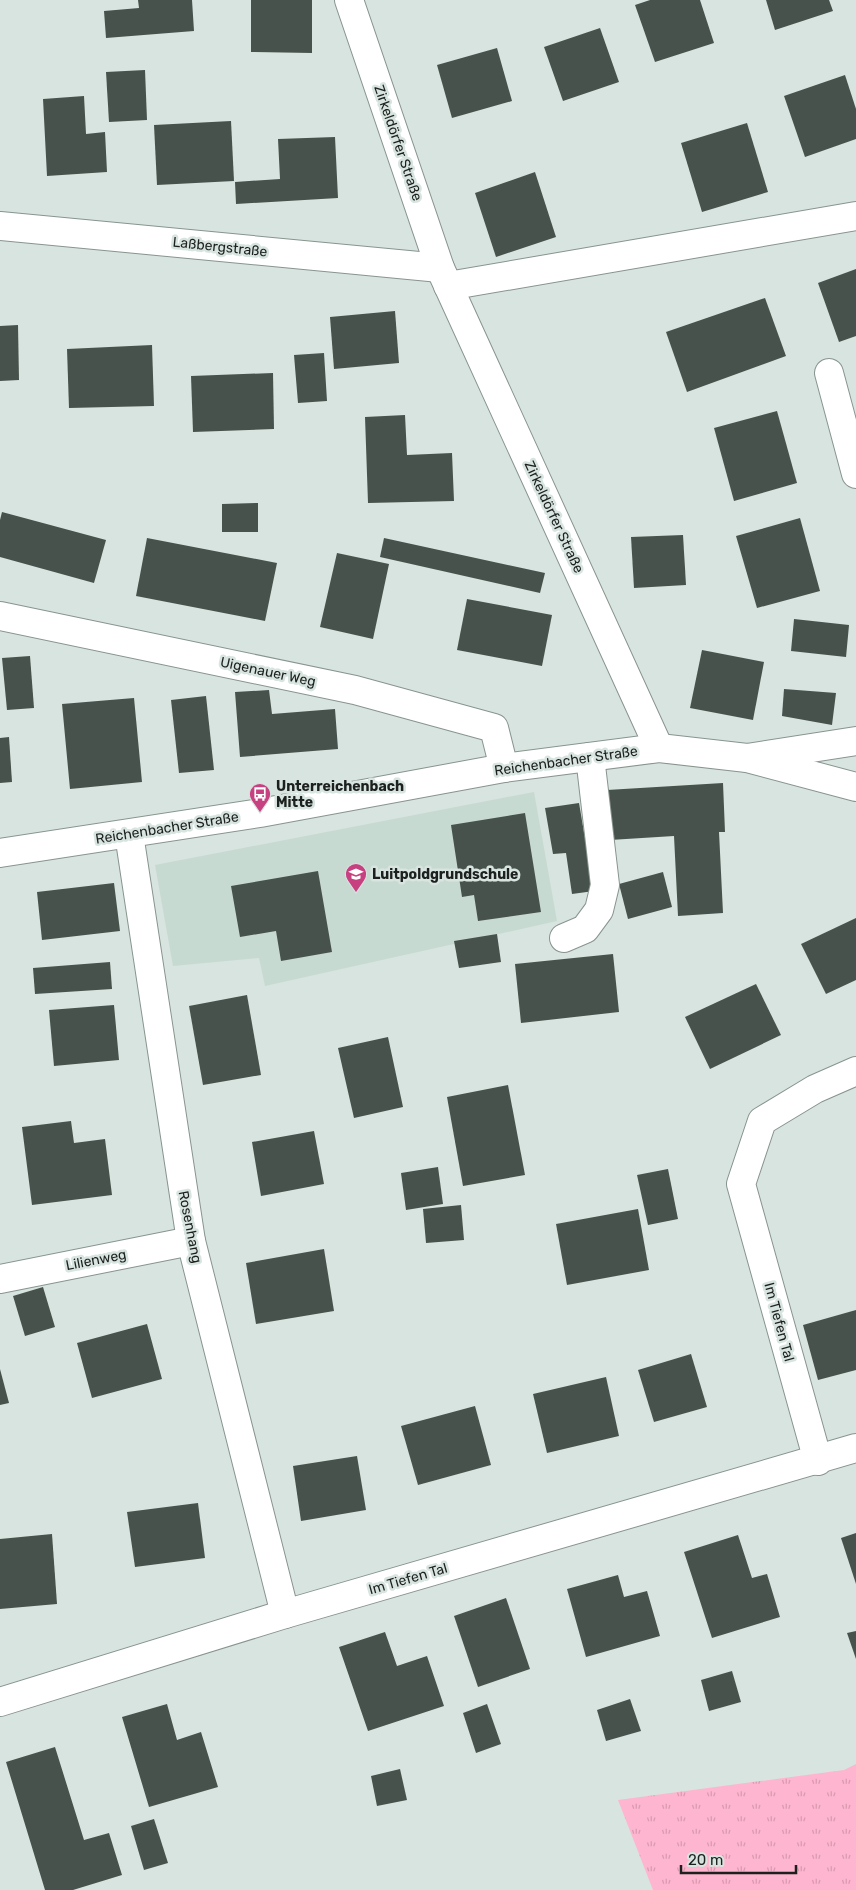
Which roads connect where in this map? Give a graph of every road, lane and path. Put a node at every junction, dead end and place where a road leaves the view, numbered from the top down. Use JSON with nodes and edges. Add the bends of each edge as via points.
{"nodes":[{"id":1,"x":356,"y":1,"type":"edge"},
{"id":2,"x":856,"y":216,"type":"edge"},
{"id":3,"x":0,"y":226,"type":"edge"},
{"id":4,"x":444,"y":277,"type":"junction"},
{"id":5,"x":829,"y":373,"type":"dead end"},
{"id":6,"x":856,"y":474,"type":"edge"},
{"id":7,"x":0,"y":616,"type":"edge"},
{"id":8,"x":856,"y":741,"type":"edge"},
{"id":9,"x":659,"y":748,"type":"junction"},
{"id":10,"x":590,"y":757,"type":"junction"},
{"id":11,"x":747,"y":758,"type":"junction"},
{"id":12,"x":504,"y":768,"type":"junction"},
{"id":13,"x":856,"y":787,"type":"edge"},
{"id":14,"x":129,"y":834,"type":"junction"},
{"id":15,"x":0,"y":853,"type":"edge"},
{"id":16,"x":564,"y":938,"type":"dead end"},
{"id":17,"x":856,"y":1071,"type":"edge"},
{"id":18,"x":191,"y":1241,"type":"junction"},
{"id":19,"x":0,"y":1279,"type":"edge"},
{"id":20,"x":856,"y":1448,"type":"edge"},
{"id":21,"x":818,"y":1461,"type":"junction"},
{"id":22,"x":285,"y":1614,"type":"junction"},
{"id":23,"x":0,"y":1702,"type":"edge"}],
"edges":[{"from":1,"to":4,"type":"street","name":"Zirkeldörfer Straße"},
{"from":2,"to":4,"type":"street"},
{"from":3,"to":4,"type":"street","name":"Laßbergstraße"},
{"from":4,"to":9,"type":"street","name":"Zirkeldörfer Straße"},
{"from":5,"to":6,"type":"street"},
{"from":7,"to":12,"type":"street","name":"Uigenauer Weg","via":[[355,690],[494,728]]},
{"from":8,"to":11,"type":"street"},
{"from":9,"to":10,"type":"street","name":"Reichenbacher Straße"},
{"from":9,"to":11,"type":"street","name":"Reichenbacher Straße"},
{"from":10,"to":12,"type":"street","name":"Reichenbacher Straße"},
{"from":10,"to":16,"type":"street","via":[[605,885],[599,910],[584,929]]},
{"from":11,"to":13,"type":"street"},
{"from":12,"to":14,"type":"street","name":"Reichenbacher Straße"},
{"from":14,"to":15,"type":"street","name":"Reichenbacher Straße"},
{"from":14,"to":18,"type":"street","name":"Rosenhang"},
{"from":17,"to":21,"type":"street","name":"Im Tiefen Tal","via":[[815,1089],[762,1122],[741,1184]]},
{"from":18,"to":19,"type":"street","name":"Lilienweg"},
{"from":18,"to":22,"type":"street","name":"Rosenhang"},
{"from":20,"to":21,"type":"street","name":"Im Tiefen Tal"},
{"from":21,"to":22,"type":"street","name":"Im Tiefen Tal"},
{"from":22,"to":23,"type":"street","name":"Im Tiefen Tal"}]}
